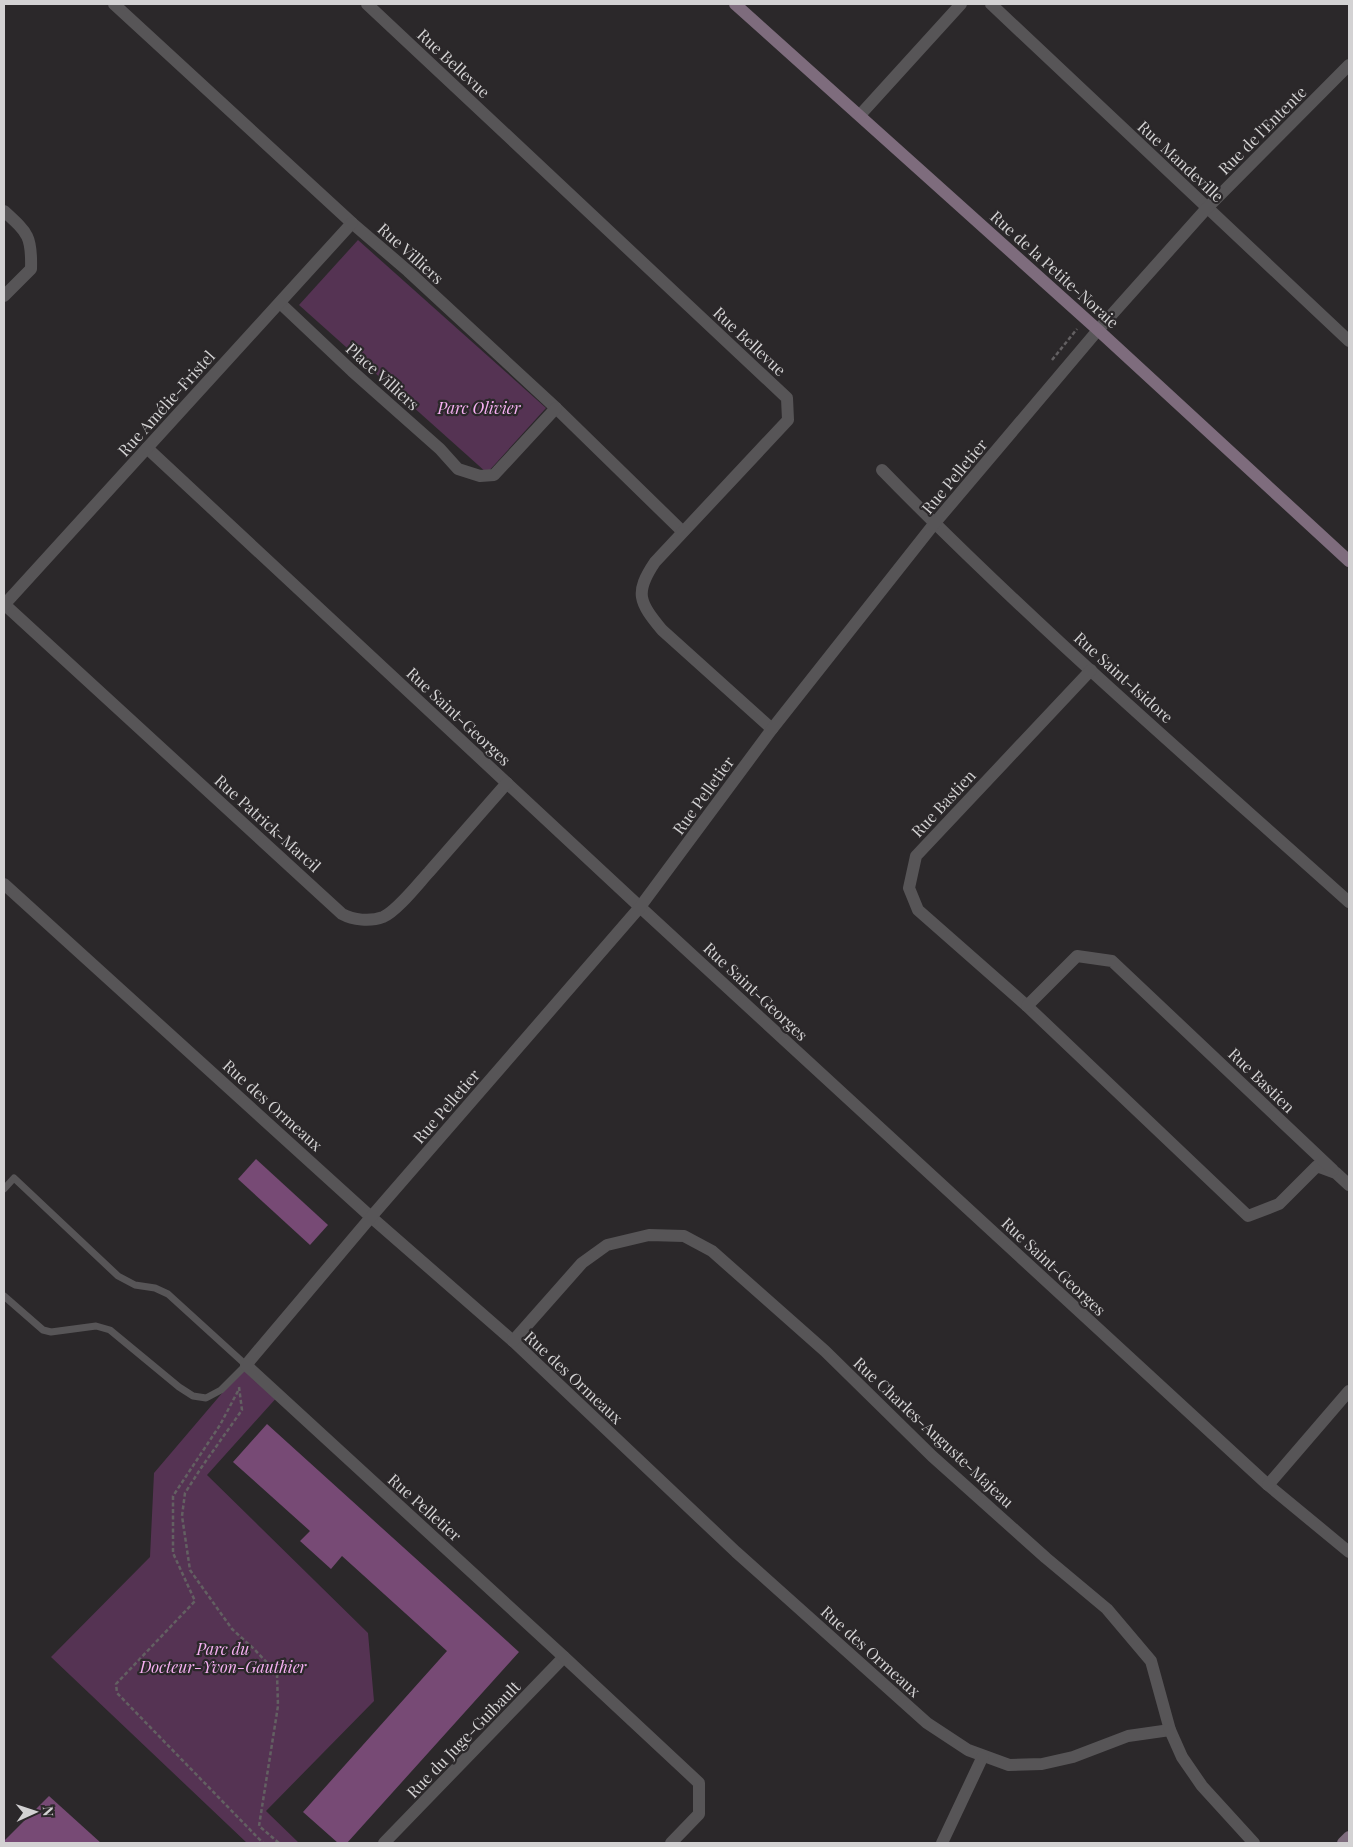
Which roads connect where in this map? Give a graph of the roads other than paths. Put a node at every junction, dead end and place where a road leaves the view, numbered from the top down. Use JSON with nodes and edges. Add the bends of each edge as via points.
{"nodes":[{"id":1,"x":114,"y":4,"type":"edge"},
{"id":2,"x":367,"y":4,"type":"edge"},
{"id":3,"x":735,"y":4,"type":"edge"},
{"id":4,"x":961,"y":4,"type":"edge"},
{"id":5,"x":991,"y":4,"type":"edge"},
{"id":6,"x":1349,"y":65,"type":"edge"},
{"id":7,"x":860,"y":116,"type":"junction"},
{"id":8,"x":1207,"y":208,"type":"junction"},
{"id":9,"x":4,"y":211,"type":"edge"},
{"id":10,"x":352,"y":223,"type":"junction"},
{"id":11,"x":4,"y":296,"type":"edge"},
{"id":12,"x":280,"y":303,"type":"junction"},
{"id":13,"x":1098,"y":330,"type":"junction"},
{"id":14,"x":1349,"y":341,"type":"edge"},
{"id":15,"x":556,"y":408,"type":"junction"},
{"id":16,"x":146,"y":448,"type":"junction"},
{"id":17,"x":882,"y":470,"type":"dead end"},
{"id":18,"x":934,"y":524,"type":"junction"},
{"id":19,"x":682,"y":531,"type":"junction"},
{"id":20,"x":1349,"y":561,"type":"edge"},
{"id":21,"x":4,"y":605,"type":"edge"},
{"id":22,"x":1091,"y":670,"type":"junction"},
{"id":23,"x":772,"y":729,"type":"junction"},
{"id":24,"x":507,"y":783,"type":"junction"},
{"id":25,"x":4,"y":884,"type":"edge"},
{"id":26,"x":1349,"y":902,"type":"edge"},
{"id":27,"x":640,"y":907,"type":"junction"},
{"id":28,"x":1027,"y":1006,"type":"junction"},
{"id":29,"x":1336,"y":1173,"type":"junction"},
{"id":30,"x":1349,"y":1186,"type":"edge"},
{"id":31,"x":4,"y":1188,"type":"edge"},
{"id":32,"x":371,"y":1216,"type":"junction"},
{"id":33,"x":4,"y":1296,"type":"edge"},
{"id":34,"x":513,"y":1341,"type":"junction"},
{"id":35,"x":246,"y":1365,"type":"junction"},
{"id":36,"x":1349,"y":1391,"type":"edge"},
{"id":37,"x":1268,"y":1485,"type":"junction"},
{"id":38,"x":1349,"y":1552,"type":"edge"},
{"id":39,"x":564,"y":1657,"type":"junction"},
{"id":40,"x":1170,"y":1730,"type":"junction"},
{"id":41,"x":983,"y":1756,"type":"junction"},
{"id":42,"x":1349,"y":1836,"type":"edge"},
{"id":43,"x":384,"y":1843,"type":"edge"},
{"id":44,"x":671,"y":1843,"type":"edge"},
{"id":45,"x":942,"y":1843,"type":"edge"},
{"id":46,"x":1254,"y":1843,"type":"edge"},
{"id":47,"x":1343,"y":1843,"type":"edge"}],
"edges":[{"from":1,"to":10,"type":"street","name":"Rue Villiers"},
{"from":2,"to":19,"type":"street","name":"Rue Bellevue","via":[[787,398],[788,420]]},
{"from":3,"to":7,"type":"street","name":"Rue de la Petite-Noraie"},
{"from":4,"to":7,"type":"street"},
{"from":5,"to":8,"type":"street","name":"Rue Mandeville"},
{"from":6,"to":8,"type":"street","name":"Rue de l'Entente"},
{"from":7,"to":13,"type":"street","name":"Rue de la Petite-Noraie"},
{"from":8,"to":13,"type":"street","name":"Rue de l'Entente"},
{"from":8,"to":14,"type":"street","name":"Rue Mandeville"},
{"from":9,"to":11,"type":"street","via":[[24,230],[32,248],[31,269]]},
{"from":10,"to":12,"type":"street","name":"Rue Amélie-Fristel"},
{"from":10,"to":15,"type":"street","name":"Rue Villiers"},
{"from":12,"to":15,"type":"street","name":"Place Villiers","via":[[458,469],[480,476],[494,474]]},
{"from":12,"to":16,"type":"street","name":"Rue Amélie-Fristel"},
{"from":13,"to":18,"type":"street","name":"Rue Pelletier"},
{"from":13,"to":20,"type":"street","name":"Rue de la Petite-Noraie"},
{"from":15,"to":19,"type":"street","name":"Rue Villiers"},
{"from":16,"to":21,"type":"street","name":"Rue Amélie-Fristel"},
{"from":16,"to":24,"type":"street","name":"Rue Saint-Georges"},
{"from":17,"to":18,"type":"street","name":"Rue Saint-Isidore"},
{"from":18,"to":22,"type":"street","name":"Rue Saint-Isidore"},
{"from":18,"to":23,"type":"street","name":"Rue Pelletier"},
{"from":19,"to":23,"type":"street","name":"Rue Bellevue","via":[[644,577],[642,603],[662,630]]},
{"from":21,"to":24,"type":"street","name":"Rue Patrick-Marcil","via":[[349,918],[382,917],[391,912]]},
{"from":22,"to":26,"type":"street","name":"Rue Saint-Isidore"},
{"from":22,"to":28,"type":"street","name":"Rue Bastien","via":[[916,856],[909,888],[918,910]]},
{"from":23,"to":27,"type":"street","name":"Rue Pelletier"},
{"from":24,"to":27,"type":"street","name":"Rue Saint-Georges"},
{"from":25,"to":32,"type":"street","name":"Rue des Ormeaux"},
{"from":27,"to":32,"type":"street","name":"Rue Pelletier"},
{"from":27,"to":37,"type":"street","name":"Rue Saint-Georges"},
{"from":28,"to":29,"type":"street","name":"Rue Bastien","via":[[1248,1216],[1278,1204],[1317,1166]]},
{"from":28,"to":29,"type":"street","name":"Rue Bastien","via":[[1076,956],[1112,961]]},
{"from":29,"to":30,"type":"street","name":"Rue Bastien"},
{"from":31,"to":35,"type":"lane","via":[[14,1178],[118,1276],[135,1285],[168,1294]]},
{"from":32,"to":34,"type":"street","name":"Rue des Ormeaux"},
{"from":32,"to":35,"type":"street","name":"Rue Pelletier"},
{"from":33,"to":35,"type":"lane","via":[[44,1330],[51,1332],[96,1326],[110,1330],[193,1396],[206,1398],[221,1390]]},
{"from":34,"to":40,"type":"street","name":"Rue Charles-Auguste-Majeau","via":[[582,1263],[607,1245],[649,1234],[684,1236],[712,1251],[825,1351],[932,1456],[1107,1610],[1151,1661]]},
{"from":34,"to":41,"type":"street","name":"Rue des Ormeaux","via":[[736,1552],[927,1723]]},
{"from":35,"to":39,"type":"street","name":"Rue Pelletier"},
{"from":36,"to":37,"type":"street"},
{"from":37,"to":38,"type":"street","name":"Rue Saint-Georges"},
{"from":39,"to":43,"type":"street","name":"Rue du Juge-Guibault"},
{"from":39,"to":44,"type":"street","name":"Rue Pelletier","via":[[699,1783],[699,1814]]},
{"from":40,"to":41,"type":"street","name":"Rue des Ormeaux","via":[[1128,1736],[1073,1757],[1042,1764],[1009,1765]]},
{"from":40,"to":46,"type":"street","name":"Rue Charles-Auguste-Majeau","via":[[1182,1757],[1202,1786]]},
{"from":41,"to":45,"type":"street"},
{"from":42,"to":47,"type":"street"}]}
